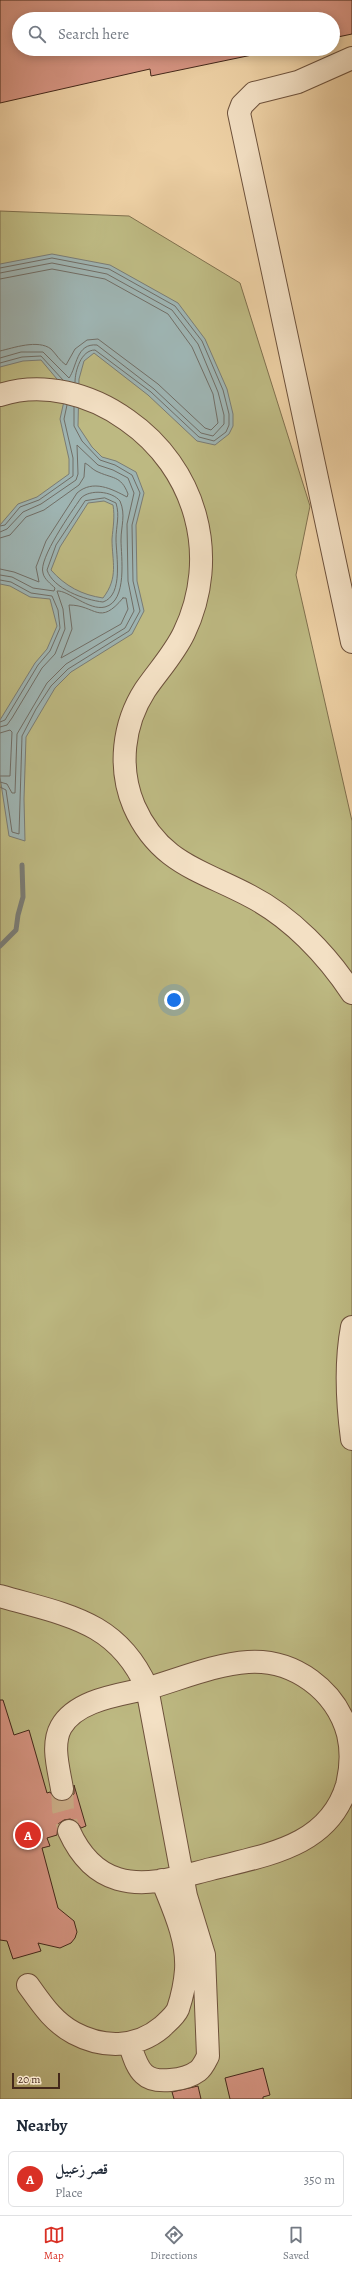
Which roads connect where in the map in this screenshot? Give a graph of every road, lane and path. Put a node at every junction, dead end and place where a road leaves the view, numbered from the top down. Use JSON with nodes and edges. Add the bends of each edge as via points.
{"nodes":[{"id":1,"x":352,"y":58,"type":"edge"},
{"id":2,"x":0,"y":395,"type":"edge"},
{"id":3,"x":352,"y":642,"type":"edge"},
{"id":4,"x":352,"y":993,"type":"edge"},
{"id":5,"x":352,"y":1327,"type":"edge"},
{"id":6,"x":352,"y":1438,"type":"edge"},
{"id":7,"x":0,"y":1596,"type":"edge"},
{"id":8,"x":147,"y":1688,"type":"junction"},
{"id":9,"x":350,"y":1737,"type":"edge"},
{"id":10,"x":62,"y":1789,"type":"tunnel mouth"},
{"id":11,"x":69,"y":1831,"type":"tunnel mouth"},
{"id":12,"x":172,"y":1878,"type":"junction"},
{"id":13,"x":28,"y":1985,"type":"dead end"},
{"id":14,"x":207,"y":2002,"type":"junction"},
{"id":15,"x":177,"y":2010,"type":"junction"},
{"id":16,"x":128,"y":2044,"type":"junction"}],
"edges":[{"from":1,"to":3,"type":"street","via":[[298,82],[254,93],[244,101],[239,113]]},
{"from":2,"to":4,"type":"street","via":[[27,390],[61,391],[100,404],[139,428],[157,445],[186,486],[200,530],[202,552],[198,596],[183,636],[144,691],[129,727],[125,767],[134,805],[154,838],[167,851],[197,872],[250,896],[287,921],[319,951]]},
{"from":5,"to":6,"type":"street","via":[[347,1390]]},
{"from":7,"to":8,"type":"street","via":[[70,1617],[99,1629],[133,1661]]},
{"from":8,"to":9,"type":"street","via":[[235,1664],[273,1663],[296,1671],[317,1685],[334,1703]]},
{"from":8,"to":10,"type":"street","via":[[85,1706],[65,1722],[60,1728],[56,1754]]},
{"from":8,"to":12,"type":"street"},
{"from":9,"to":12,"type":"street","via":[[351,1764],[345,1790],[333,1814],[315,1833],[279,1852]]},
{"from":11,"to":12,"type":"street","via":[[82,1855],[111,1877],[133,1882]]},
{"from":12,"to":14,"type":"street","via":[[190,1912],[204,1955]]},
{"from":12,"to":15,"type":"street","via":[[186,1954],[184,1985]]},
{"from":13,"to":16,"type":"street","via":[[50,2014],[73,2032],[100,2042]]},
{"from":14,"to":15,"type":"street"},
{"from":14,"to":16,"type":"street","via":[[208,2056],[204,2064],[190,2075],[164,2080],[150,2079],[140,2069]]},
{"from":15,"to":16,"type":"street","via":[[156,2032]]}]}
